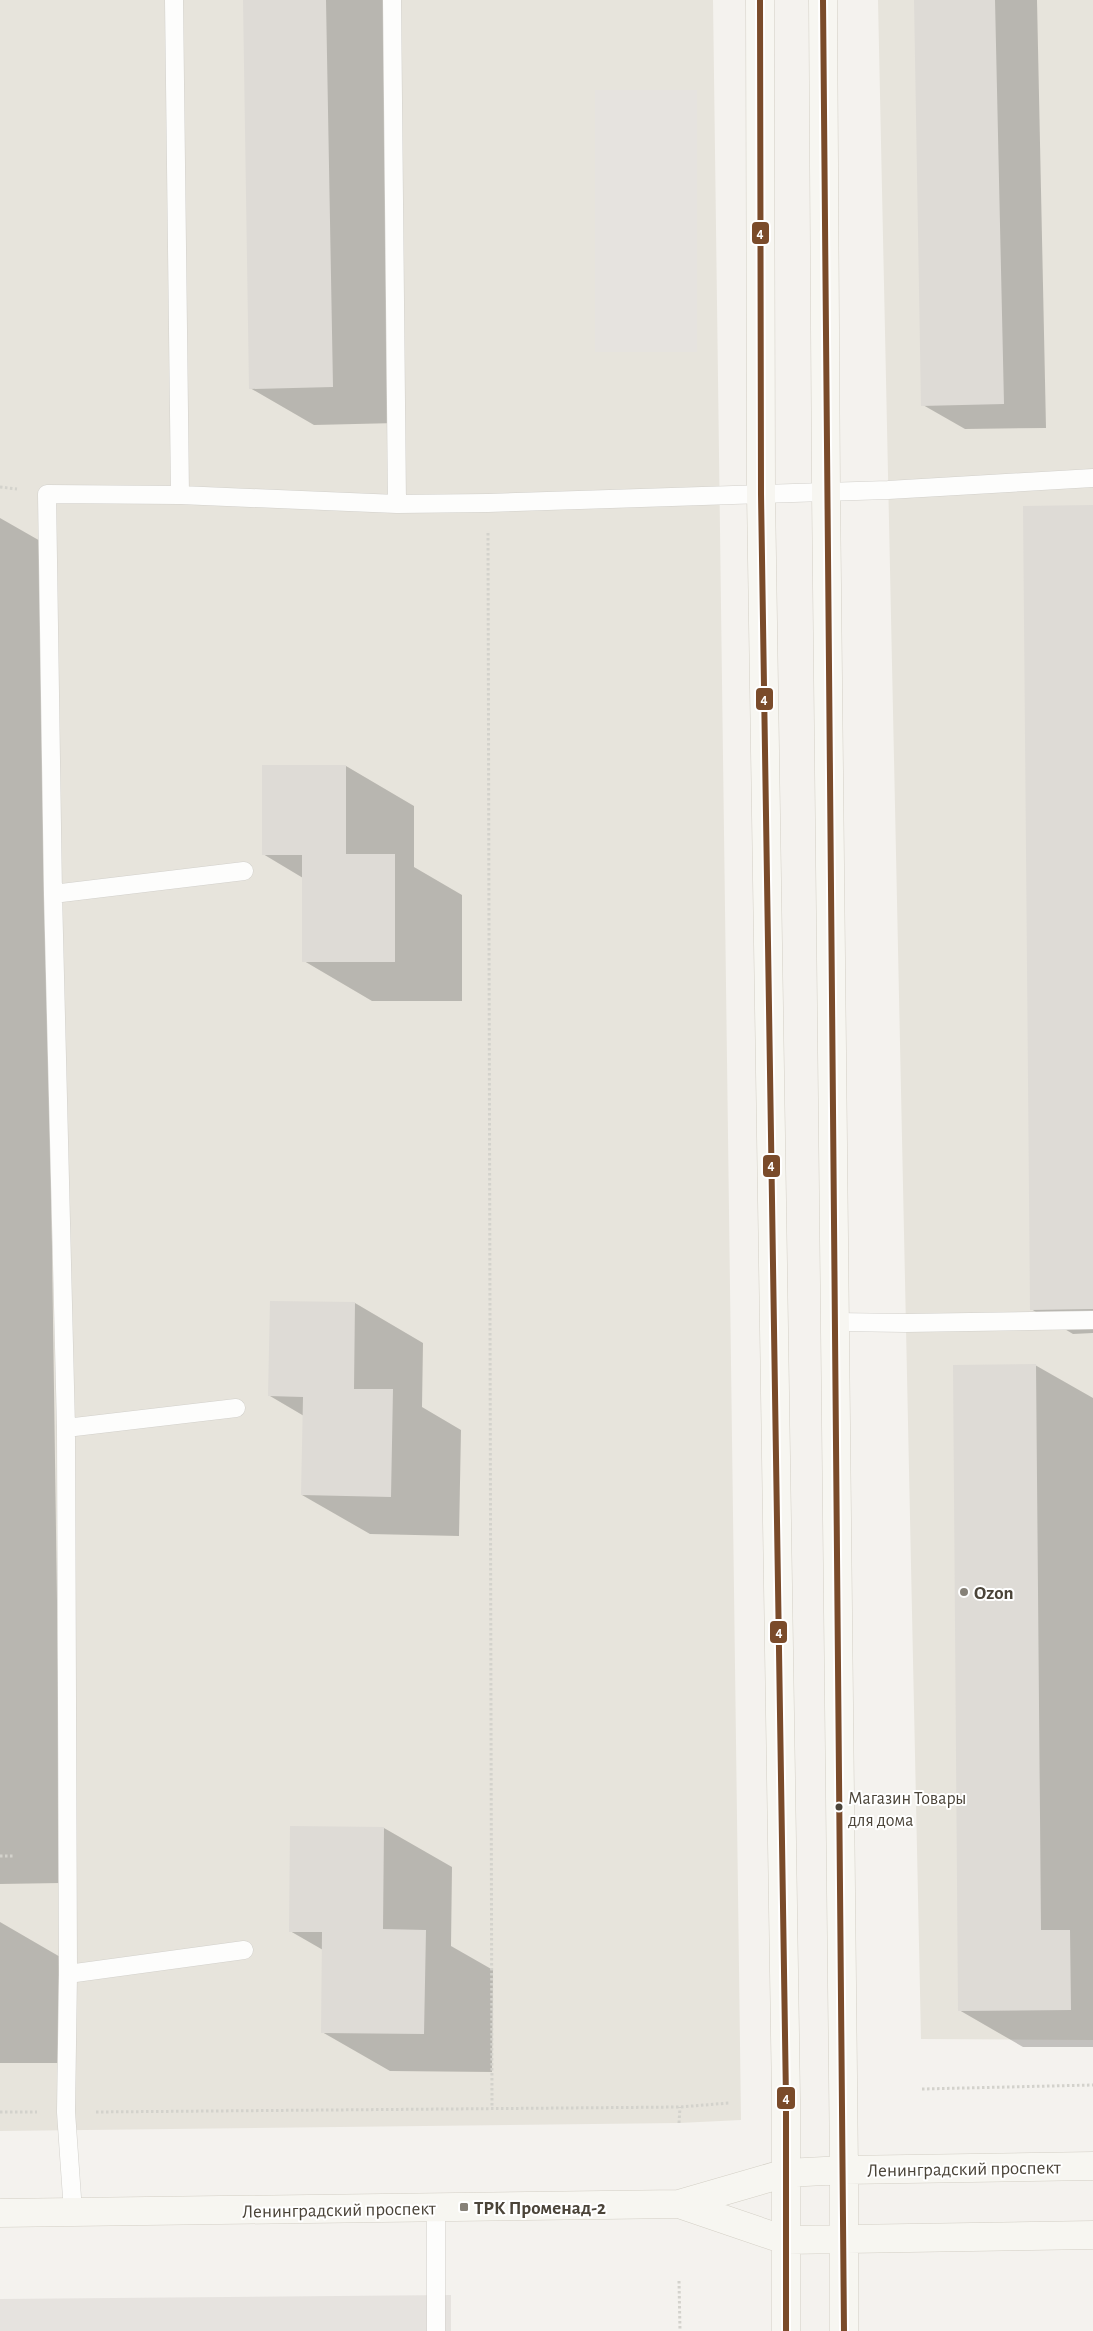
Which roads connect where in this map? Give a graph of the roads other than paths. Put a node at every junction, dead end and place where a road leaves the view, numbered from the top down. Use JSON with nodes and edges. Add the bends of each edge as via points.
{"nodes":[{"id":1,"x":174,"y":0,"type":"edge"},
{"id":2,"x":392,"y":0,"type":"edge"},
{"id":3,"x":760,"y":0,"type":"edge"},
{"id":4,"x":823,"y":0,"type":"edge"},
{"id":5,"x":1093,"y":478,"type":"edge"},
{"id":6,"x":826,"y":492,"type":"junction"},
{"id":7,"x":761,"y":494,"type":"junction"},
{"id":8,"x":180,"y":495,"type":"junction"},
{"id":9,"x":397,"y":504,"type":"junction"},
{"id":10,"x":244,"y":871,"type":"dead end"},
{"id":11,"x":53,"y":894,"type":"junction"},
{"id":12,"x":1093,"y":1320,"type":"edge"},
{"id":13,"x":836,"y":1322,"type":"junction"},
{"id":14,"x":236,"y":1408,"type":"dead end"},
{"id":15,"x":66,"y":1428,"type":"junction"},
{"id":16,"x":244,"y":1950,"type":"dead end"},
{"id":17,"x":68,"y":1974,"type":"junction"},
{"id":18,"x":1093,"y":2166,"type":"edge"},
{"id":19,"x":844,"y":2170,"type":"junction"},
{"id":20,"x":786,"y":2173,"type":"junction"},
{"id":21,"x":679,"y":2204,"type":"junction"},
{"id":22,"x":436,"y":2207,"type":"junction"},
{"id":23,"x":73,"y":2212,"type":"junction"},
{"id":24,"x":0,"y":2213,"type":"edge"},
{"id":25,"x":1093,"y":2235,"type":"edge"},
{"id":26,"x":845,"y":2239,"type":"junction"},
{"id":27,"x":785,"y":2240,"type":"junction"},
{"id":28,"x":436,"y":2331,"type":"edge"},
{"id":29,"x":786,"y":2331,"type":"edge"},
{"id":30,"x":844,"y":2331,"type":"edge"}],
"edges":[{"from":1,"to":8,"type":"lane"},
{"from":2,"to":9,"type":"lane"},
{"from":3,"to":7,"type":"main road"},
{"from":4,"to":6,"type":"main road"},
{"from":5,"to":6,"type":"lane"},
{"from":6,"to":7,"type":"lane"},
{"from":6,"to":13,"type":"main road"},
{"from":7,"to":9,"type":"lane","via":[[634,500]]},
{"from":7,"to":20,"type":"main road"},
{"from":8,"to":9,"type":"lane"},
{"from":8,"to":11,"type":"lane","via":[[47,494]]},
{"from":10,"to":11,"type":"lane"},
{"from":11,"to":15,"type":"lane"},
{"from":12,"to":13,"type":"lane"},
{"from":13,"to":19,"type":"main road"},
{"from":14,"to":15,"type":"lane"},
{"from":15,"to":17,"type":"lane"},
{"from":16,"to":17,"type":"lane"},
{"from":17,"to":23,"type":"lane","via":[[66,2112]]},
{"from":18,"to":19,"type":"main road","name":"Ленинградский проспект"},
{"from":19,"to":20,"type":"main road","name":"Ленинградский проспект"},
{"from":19,"to":26,"type":"main road"},
{"from":20,"to":21,"type":"main road","name":"Ленинградский проспект"},
{"from":20,"to":27,"type":"main road"},
{"from":21,"to":22,"type":"main road","name":"Ленинградский проспект"},
{"from":21,"to":27,"type":"main road"},
{"from":22,"to":23,"type":"main road","name":"Ленинградский проспект"},
{"from":22,"to":28,"type":"lane"},
{"from":23,"to":24,"type":"main road","name":"Ленинградский проспект"},
{"from":25,"to":26,"type":"main road"},
{"from":26,"to":27,"type":"main road"},
{"from":26,"to":30,"type":"main road"},
{"from":27,"to":29,"type":"main road"}]}
